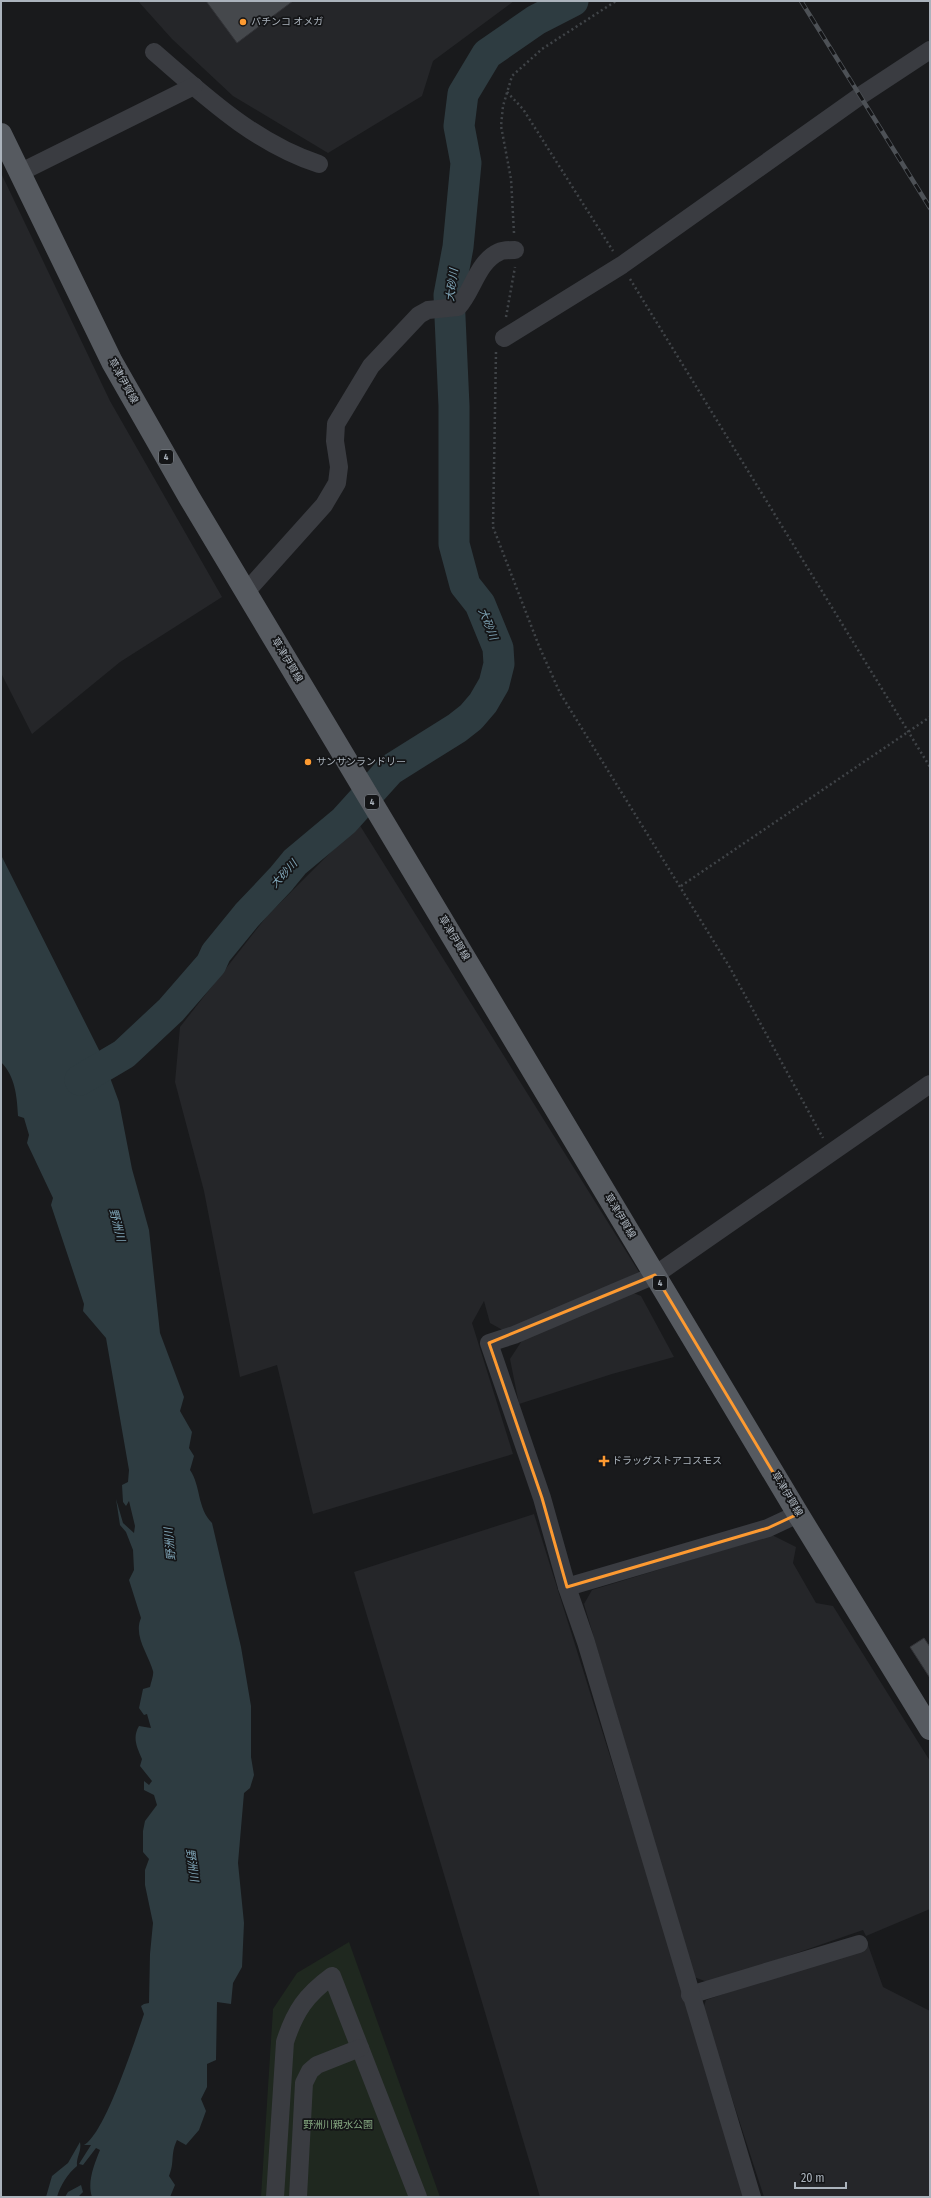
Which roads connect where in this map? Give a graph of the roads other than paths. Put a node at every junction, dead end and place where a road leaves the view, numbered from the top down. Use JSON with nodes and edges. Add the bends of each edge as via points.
{"nodes":[{"id":1,"x":930,"y":50,"type":"edge"},
{"id":2,"x":154,"y":52,"type":"dead end"},
{"id":3,"x":194,"y":86,"type":"junction"},
{"id":4,"x":1,"y":134,"type":"edge"},
{"id":5,"x":318,"y":164,"type":"dead end"},
{"id":6,"x":20,"y":173,"type":"junction"},
{"id":7,"x":515,"y":250,"type":"road end"},
{"id":8,"x":504,"y":338,"type":"road end"},
{"id":9,"x":246,"y":592,"type":"junction"},
{"id":10,"x":930,"y":1084,"type":"edge"},
{"id":11,"x":655,"y":1274,"type":"junction"},
{"id":12,"x":798,"y":1514,"type":"junction"},
{"id":13,"x":567,"y":1588,"type":"junction"},
{"id":14,"x":930,"y":1729,"type":"edge"},
{"id":15,"x":859,"y":1944,"type":"dead end"},
{"id":16,"x":690,"y":1995,"type":"junction"},
{"id":17,"x":360,"y":2048,"type":"junction"},
{"id":18,"x":275,"y":2197,"type":"edge"},
{"id":19,"x":298,"y":2197,"type":"edge"},
{"id":20,"x":418,"y":2197,"type":"edge"},
{"id":21,"x":752,"y":2197,"type":"edge"}],
"edges":[{"from":1,"to":8,"type":"street","via":[[860,96],[622,265]]},
{"from":2,"to":3,"type":"street"},
{"from":3,"to":5,"type":"street","via":[[262,138]]},
{"from":3,"to":6,"type":"street"},
{"from":4,"to":6,"type":"main road","name":"草津伊賀線","number":"4"},
{"from":6,"to":9,"type":"main road","name":"草津伊賀線","number":"4","via":[[112,362]]},
{"from":7,"to":9,"type":"street","via":[[500,251],[490,259],[482,268],[466,299],[452,308],[428,310],[419,315],[371,366],[336,424],[335,441],[339,467],[337,483],[324,504]]},
{"from":9,"to":11,"type":"main road","name":"草津伊賀線","number":"4"},
{"from":10,"to":11,"type":"street"},
{"from":11,"to":12,"type":"main road","name":"草津伊賀線","number":"4"},
{"from":11,"to":13,"type":"street","via":[[521,1332],[489,1343],[542,1498]]},
{"from":12,"to":13,"type":"street","via":[[768,1528]]},
{"from":12,"to":14,"type":"main road","name":"草津伊賀線","number":"4"},
{"from":13,"to":16,"type":"street","via":[[586,1642]]},
{"from":15,"to":16,"type":"street"},
{"from":16,"to":21,"type":"street"},
{"from":17,"to":18,"type":"street","via":[[332,1976],[306,1998],[293,2019],[285,2042]]},
{"from":17,"to":19,"type":"street","via":[[317,2065],[310,2071],[304,2083]]},
{"from":17,"to":20,"type":"street"}]}
